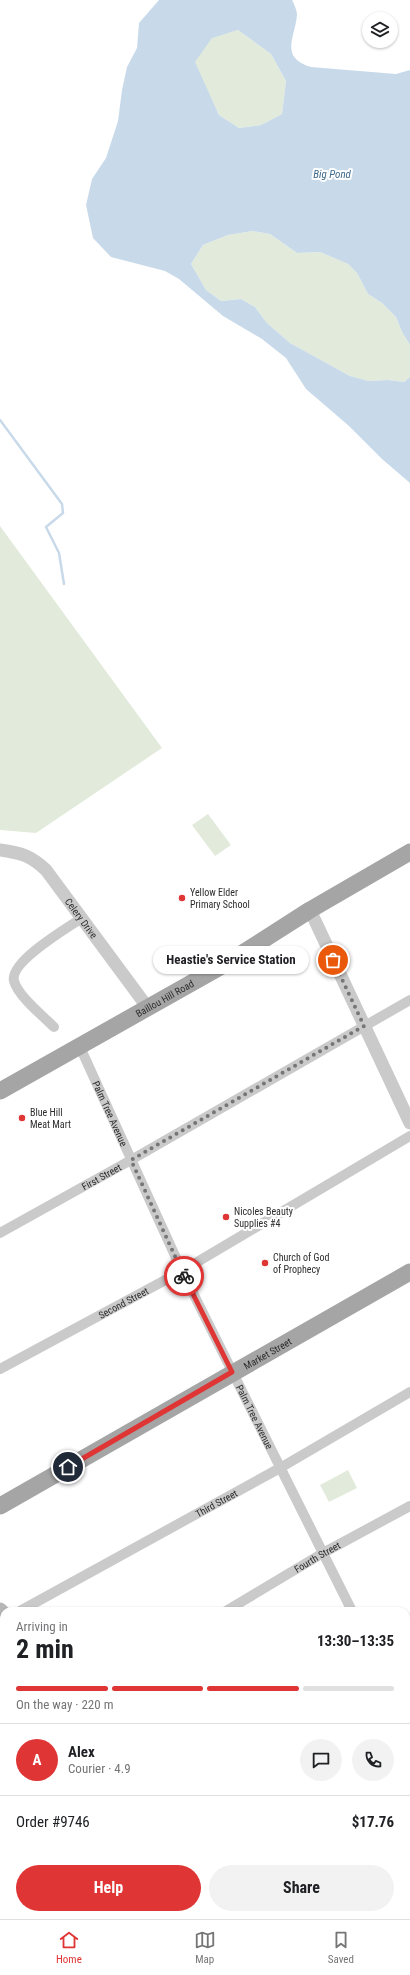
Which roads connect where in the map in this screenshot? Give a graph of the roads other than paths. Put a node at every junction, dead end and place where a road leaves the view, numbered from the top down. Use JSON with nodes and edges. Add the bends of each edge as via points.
{"nodes":[{"id":1,"x":0,"y":850,"type":"edge"},
{"id":2,"x":410,"y":852,"type":"edge"},
{"id":3,"x":310,"y":910,"type":"junction"},
{"id":4,"x":82,"y":918,"type":"junction"},
{"id":5,"x":410,"y":1000,"type":"edge"},
{"id":6,"x":148,"y":1008,"type":"junction"},
{"id":7,"x":364,"y":1026,"type":"junction"},
{"id":8,"x":54,"y":1027,"type":"dead end"},
{"id":9,"x":80,"y":1048,"type":"junction"},
{"id":10,"x":0,"y":1091,"type":"edge"},
{"id":11,"x":410,"y":1123,"type":"edge"},
{"id":12,"x":410,"y":1136,"type":"edge"},
{"id":13,"x":131,"y":1160,"type":"junction"},
{"id":14,"x":0,"y":1233,"type":"edge"},
{"id":15,"x":182,"y":1271,"type":"junction"},
{"id":16,"x":410,"y":1272,"type":"edge"},
{"id":17,"x":0,"y":1369,"type":"edge"},
{"id":18,"x":232,"y":1372,"type":"junction"},
{"id":19,"x":410,"y":1392,"type":"edge"},
{"id":20,"x":280,"y":1468,"type":"junction"},
{"id":21,"x":0,"y":1506,"type":"edge"},
{"id":22,"x":410,"y":1506,"type":"edge"},
{"id":23,"x":323,"y":1552,"type":"junction"},
{"id":24,"x":27,"y":1607,"type":"edge"},
{"id":25,"x":233,"y":1607,"type":"edge"},
{"id":26,"x":350,"y":1607,"type":"edge"}],
"edges":[{"from":1,"to":4,"type":"street","name":"Celery Drive","via":[[33,858],[50,875]]},
{"from":2,"to":3,"type":"main road","name":"Baillou Hill Road"},
{"from":3,"to":6,"type":"main road","name":"Baillou Hill Road","via":[[227,963]]},
{"from":3,"to":7,"type":"street"},
{"from":4,"to":6,"type":"street","name":"Celery Drive"},
{"from":4,"to":8,"type":"street","via":[[25,958],[14,972],[13,980],[18,990]]},
{"from":5,"to":7,"type":"street","name":"First Street"},
{"from":6,"to":9,"type":"main road","name":"Baillou Hill Road"},
{"from":7,"to":11,"type":"street"},
{"from":7,"to":13,"type":"street","name":"First Street"},
{"from":9,"to":10,"type":"main road","name":"Baillou Hill Road"},
{"from":9,"to":13,"type":"street","name":"Palm Tree Avenue"},
{"from":12,"to":15,"type":"street","name":"Second Street"},
{"from":13,"to":14,"type":"street","name":"First Street"},
{"from":13,"to":15,"type":"street","name":"Palm Tree Avenue"},
{"from":15,"to":17,"type":"street","name":"Second Street"},
{"from":15,"to":18,"type":"street","name":"Palm Tree Avenue"},
{"from":16,"to":18,"type":"main road","name":"Market Street"},
{"from":18,"to":20,"type":"street","name":"Palm Tree Avenue"},
{"from":18,"to":21,"type":"main road","name":"Market Street"},
{"from":19,"to":20,"type":"street","name":"Third Street"},
{"from":20,"to":23,"type":"street","name":"Palm Tree Avenue"},
{"from":20,"to":24,"type":"street","name":"Third Street"},
{"from":22,"to":23,"type":"street","name":"Fourth Street"},
{"from":23,"to":25,"type":"street","name":"Fourth Street"},
{"from":23,"to":26,"type":"street","name":"Palm Tree Avenue"}]}
